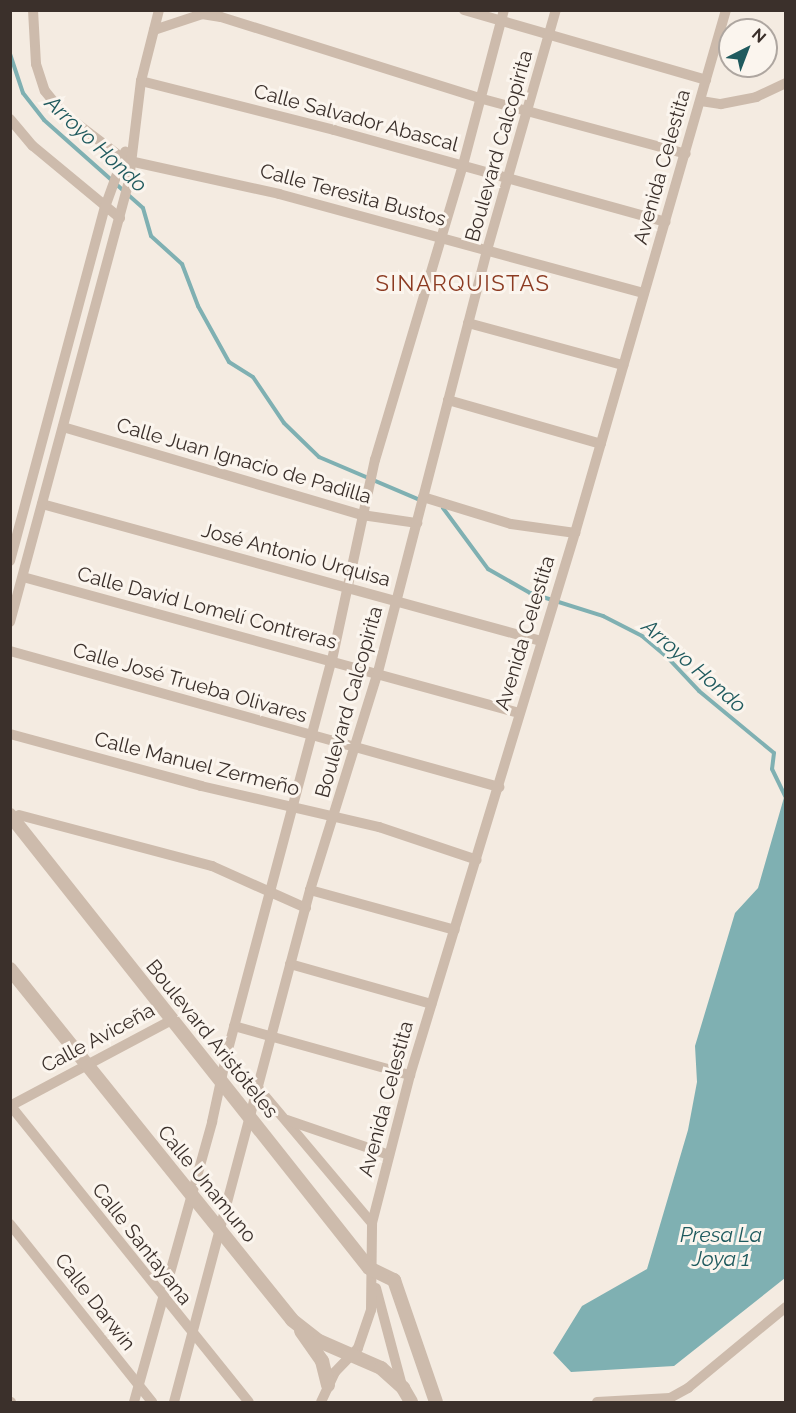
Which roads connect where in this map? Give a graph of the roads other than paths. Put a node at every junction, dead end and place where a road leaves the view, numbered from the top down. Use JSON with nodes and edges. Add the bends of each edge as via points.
{"nodes":[{"id":1,"x":33,"y":10,"type":"edge"},
{"id":2,"x":159,"y":10,"type":"edge"},
{"id":3,"x":464,"y":10,"type":"edge"},
{"id":4,"x":556,"y":10,"type":"edge"},
{"id":5,"x":726,"y":10,"type":"edge"},
{"id":6,"x":502,"y":16,"type":"edge"},
{"id":7,"x":154,"y":30,"type":"junction"},
{"id":8,"x":550,"y":33,"type":"junction"},
{"id":9,"x":706,"y":80,"type":"junction"},
{"id":10,"x":141,"y":81,"type":"junction"},
{"id":11,"x":786,"y":83,"type":"edge"},
{"id":12,"x":479,"y":98,"type":"junction"},
{"id":13,"x":701,"y":102,"type":"junction"},
{"id":14,"x":529,"y":109,"type":"junction"},
{"id":15,"x":10,"y":119,"type":"edge"},
{"id":16,"x":132,"y":142,"type":"junction"},
{"id":17,"x":686,"y":154,"type":"junction"},
{"id":18,"x":121,"y":158,"type":"junction"},
{"id":19,"x":132,"y":163,"type":"junction"},
{"id":20,"x":463,"y":165,"type":"junction"},
{"id":21,"x":507,"y":177,"type":"junction"},
{"id":22,"x":105,"y":207,"type":"junction"},
{"id":23,"x":120,"y":218,"type":"junction"},
{"id":24,"x":665,"y":222,"type":"junction"},
{"id":25,"x":442,"y":237,"type":"junction"},
{"id":26,"x":487,"y":250,"type":"junction"},
{"id":27,"x":644,"y":293,"type":"junction"},
{"id":28,"x":468,"y":323,"type":"junction"},
{"id":29,"x":623,"y":365,"type":"junction"},
{"id":30,"x":447,"y":400,"type":"junction"},
{"id":31,"x":63,"y":427,"type":"junction"},
{"id":32,"x":600,"y":444,"type":"junction"},
{"id":33,"x":423,"y":499,"type":"junction"},
{"id":34,"x":42,"y":504,"type":"junction"},
{"id":35,"x":362,"y":515,"type":"junction"},
{"id":36,"x":419,"y":518,"type":"junction"},
{"id":37,"x":575,"y":533,"type":"junction"},
{"id":38,"x":11,"y":552,"type":"edge"},
{"id":39,"x":23,"y":577,"type":"junction"},
{"id":40,"x":349,"y":589,"type":"junction"},
{"id":41,"x":396,"y":600,"type":"junction"},
{"id":42,"x":10,"y":622,"type":"edge"},
{"id":43,"x":541,"y":641,"type":"junction"},
{"id":44,"x":10,"y":651,"type":"edge"},
{"id":45,"x":332,"y":660,"type":"junction"},
{"id":46,"x":378,"y":672,"type":"junction"},
{"id":47,"x":519,"y":714,"type":"junction"},
{"id":48,"x":10,"y":734,"type":"edge"},
{"id":49,"x":311,"y":735,"type":"junction"},
{"id":50,"x":354,"y":747,"type":"junction"},
{"id":51,"x":499,"y":787,"type":"junction"},
{"id":52,"x":10,"y":803,"type":"edge"},
{"id":53,"x":293,"y":806,"type":"junction"},
{"id":54,"x":15,"y":815,"type":"edge"},
{"id":55,"x":335,"y":817,"type":"junction"},
{"id":56,"x":477,"y":860,"type":"junction"},
{"id":57,"x":310,"y":890,"type":"junction"},
{"id":58,"x":273,"y":891,"type":"junction"},
{"id":59,"x":306,"y":908,"type":"junction"},
{"id":60,"x":455,"y":930,"type":"junction"},
{"id":61,"x":290,"y":964,"type":"junction"},
{"id":62,"x":10,"y":969,"type":"edge"},
{"id":63,"x":431,"y":1004,"type":"junction"},
{"id":64,"x":171,"y":1020,"type":"junction"},
{"id":65,"x":234,"y":1026,"type":"junction"},
{"id":66,"x":273,"y":1037,"type":"junction"},
{"id":67,"x":86,"y":1063,"type":"junction"},
{"id":68,"x":410,"y":1075,"type":"junction"},
{"id":69,"x":220,"y":1082,"type":"junction"},
{"id":70,"x":259,"y":1089,"type":"junction"},
{"id":71,"x":11,"y":1105,"type":"edge"},
{"id":72,"x":251,"y":1119,"type":"junction"},
{"id":73,"x":287,"y":1119,"type":"junction"},
{"id":74,"x":389,"y":1155,"type":"junction"},
{"id":75,"x":192,"y":1197,"type":"junction"},
{"id":76,"x":372,"y":1223,"type":"junction"},
{"id":77,"x":10,"y":1224,"type":"edge"},
{"id":78,"x":219,"y":1231,"type":"junction"},
{"id":79,"x":369,"y":1268,"type":"junction"},
{"id":80,"x":162,"y":1298,"type":"junction"},
{"id":81,"x":786,"y":1307,"type":"edge"},
{"id":82,"x":301,"y":1329,"type":"junction"},
{"id":83,"x":194,"y":1338,"type":"junction"},
{"id":84,"x":352,"y":1355,"type":"junction"},
{"id":85,"x":328,"y":1385,"type":"junction"},
{"id":86,"x":140,"y":1387,"type":"junction"},
{"id":87,"x":403,"y":1388,"type":"junction"},
{"id":88,"x":134,"y":1402,"type":"edge"},
{"id":89,"x":152,"y":1402,"type":"edge"},
{"id":90,"x":174,"y":1402,"type":"edge"},
{"id":91,"x":249,"y":1402,"type":"edge"},
{"id":92,"x":321,"y":1402,"type":"edge"},
{"id":93,"x":411,"y":1402,"type":"edge"},
{"id":94,"x":435,"y":1402,"type":"edge"},
{"id":95,"x":597,"y":1402,"type":"edge"}],
"edges":[{"from":1,"to":18,"type":"street","name":"Calle Teresita Bustos","via":[[36,64],[45,91],[63,113]]},
{"from":2,"to":7,"type":"street"},
{"from":3,"to":6,"type":"street"},
{"from":4,"to":8,"type":"street","name":"Boulevard Calcopirita"},
{"from":5,"to":9,"type":"street","name":"Avenida Celestita"},
{"from":6,"to":8,"type":"street"},
{"from":6,"to":12,"type":"street","name":"Boulevard Calcopirita"},
{"from":7,"to":10,"type":"street"},
{"from":7,"to":12,"type":"street","via":[[202,14],[221,17]]},
{"from":8,"to":9,"type":"street"},
{"from":8,"to":14,"type":"street","name":"Boulevard Calcopirita"},
{"from":9,"to":13,"type":"street","name":"Avenida Celestita"},
{"from":10,"to":16,"type":"street"},
{"from":10,"to":20,"type":"street","name":"Calle Salvador Abascal"},
{"from":11,"to":13,"type":"street","via":[[756,97],[721,104]]},
{"from":12,"to":14,"type":"street"},
{"from":12,"to":20,"type":"street","name":"Boulevard Calcopirita"},
{"from":13,"to":17,"type":"street","name":"Avenida Celestita"},
{"from":14,"to":17,"type":"street"},
{"from":14,"to":21,"type":"street","name":"Boulevard Calcopirita"},
{"from":15,"to":22,"type":"street","via":[[33,146]]},
{"from":16,"to":18,"type":"street"},
{"from":16,"to":19,"type":"street"},
{"from":17,"to":24,"type":"street","name":"Avenida Celestita"},
{"from":18,"to":19,"type":"street","name":"Calle Teresita Bustos"},
{"from":18,"to":22,"type":"street"},
{"from":19,"to":23,"type":"street"},
{"from":19,"to":25,"type":"street","name":"Calle Teresita Bustos","via":[[192,173]]},
{"from":20,"to":21,"type":"street","name":"Calle Salvador Abascal"},
{"from":20,"to":25,"type":"street","name":"Boulevard Calcopirita"},
{"from":21,"to":24,"type":"street","name":"Calle Salvador Abascal"},
{"from":21,"to":26,"type":"street","name":"Boulevard Calcopirita"},
{"from":22,"to":23,"type":"street"},
{"from":22,"to":38,"type":"street"},
{"from":23,"to":31,"type":"street"},
{"from":24,"to":27,"type":"street","name":"Avenida Celestita"},
{"from":25,"to":26,"type":"street","name":"Calle Teresita Bustos"},
{"from":25,"to":35,"type":"street","name":"Boulevard Calcopirita"},
{"from":26,"to":27,"type":"street","name":"Calle Teresita Bustos"},
{"from":26,"to":28,"type":"street","name":"Boulevard Calcopirita"},
{"from":27,"to":29,"type":"street","name":"Avenida Celestita"},
{"from":28,"to":29,"type":"street"},
{"from":28,"to":30,"type":"street","name":"Boulevard Calcopirita"},
{"from":29,"to":32,"type":"street","name":"Avenida Celestita"},
{"from":30,"to":32,"type":"street"},
{"from":30,"to":33,"type":"street","name":"Boulevard Calcopirita"},
{"from":31,"to":34,"type":"street"},
{"from":31,"to":35,"type":"street","name":"Calle Juan Ignacio de Padilla"},
{"from":32,"to":37,"type":"street","name":"Avenida Celestita"},
{"from":33,"to":36,"type":"street","name":"Boulevard Calcopirita"},
{"from":33,"to":37,"type":"street","via":[[511,524]]},
{"from":34,"to":39,"type":"street"},
{"from":34,"to":40,"type":"street","name":"José Antonio Urquisa"},
{"from":35,"to":36,"type":"street","name":"Calle Juan Ignacio de Padilla"},
{"from":35,"to":40,"type":"street","name":"Boulevard Calcopirita"},
{"from":36,"to":41,"type":"street","name":"Boulevard Calcopirita"},
{"from":37,"to":43,"type":"street","name":"Avenida Celestita"},
{"from":39,"to":42,"type":"street"},
{"from":39,"to":45,"type":"street","name":"Calle David Lomelí Contreras"},
{"from":40,"to":41,"type":"street","name":"José Antonio Urquisa"},
{"from":40,"to":45,"type":"street","name":"Boulevard Calcopirita"},
{"from":41,"to":43,"type":"street","name":"José Antonio Urquisa"},
{"from":41,"to":46,"type":"street","name":"Boulevard Calcopirita"},
{"from":43,"to":47,"type":"street","name":"Avenida Celestita"},
{"from":44,"to":49,"type":"street","name":"Calle José Trueba Olivares"},
{"from":45,"to":46,"type":"street","name":"Calle David Lomelí Contreras"},
{"from":45,"to":49,"type":"street","name":"Boulevard Calcopirita"},
{"from":46,"to":47,"type":"street","name":"Calle David Lomelí Contreras"},
{"from":46,"to":50,"type":"street","name":"Boulevard Calcopirita"},
{"from":47,"to":51,"type":"street","name":"Avenida Celestita"},
{"from":48,"to":53,"type":"street","name":"Calle Manuel Zermeño"},
{"from":49,"to":50,"type":"street","name":"Calle José Trueba Olivares"},
{"from":49,"to":53,"type":"street","name":"Boulevard Calcopirita"},
{"from":50,"to":51,"type":"street","name":"Calle José Trueba Olivares"},
{"from":50,"to":55,"type":"street","name":"Boulevard Calcopirita"},
{"from":51,"to":56,"type":"street","name":"Avenida Celestita"},
{"from":52,"to":54,"type":"street","name":"Boulevard Aristóteles"},
{"from":53,"to":55,"type":"street","name":"Calle Manuel Zermeño"},
{"from":53,"to":58,"type":"street","name":"Boulevard Calcopirita"},
{"from":54,"to":58,"type":"street","via":[[176,855]]},
{"from":54,"to":64,"type":"street","name":"Boulevard Aristóteles"},
{"from":55,"to":56,"type":"street","name":"Calle Manuel Zermeño"},
{"from":55,"to":57,"type":"street","name":"Boulevard Calcopirita"},
{"from":56,"to":60,"type":"street","name":"Avenida Celestita"},
{"from":57,"to":59,"type":"street","name":"Boulevard Calcopirita"},
{"from":57,"to":60,"type":"street"},
{"from":58,"to":59,"type":"street"},
{"from":58,"to":65,"type":"street","name":"Boulevard Calcopirita"},
{"from":59,"to":61,"type":"street","name":"Boulevard Calcopirita"},
{"from":60,"to":63,"type":"street","name":"Avenida Celestita"},
{"from":61,"to":63,"type":"street"},
{"from":61,"to":66,"type":"street","name":"Boulevard Calcopirita"},
{"from":62,"to":67,"type":"street","name":"Calle Unamuno"},
{"from":63,"to":68,"type":"street","name":"Avenida Celestita"},
{"from":64,"to":67,"type":"street","name":"Calle Aviceña"},
{"from":64,"to":69,"type":"street","name":"Boulevard Aristóteles"},
{"from":65,"to":66,"type":"street"},
{"from":65,"to":69,"type":"street","name":"Boulevard Calcopirita"},
{"from":66,"to":68,"type":"street"},
{"from":66,"to":70,"type":"street","name":"Boulevard Calcopirita"},
{"from":67,"to":71,"type":"street","name":"Calle Aviceña"},
{"from":67,"to":75,"type":"street","name":"Calle Unamuno"},
{"from":68,"to":74,"type":"street","name":"Avenida Celestita"},
{"from":69,"to":72,"type":"street","name":"Boulevard Aristóteles"},
{"from":69,"to":75,"type":"street","name":"Boulevard Calcopirita"},
{"from":70,"to":72,"type":"street","name":"Boulevard Calcopirita"},
{"from":70,"to":73,"type":"street"},
{"from":71,"to":80,"type":"street","name":"Calle Santayana"},
{"from":72,"to":78,"type":"street","name":"Boulevard Calcopirita"},
{"from":72,"to":79,"type":"street","name":"Boulevard Aristóteles"},
{"from":73,"to":74,"type":"street"},
{"from":73,"to":76,"type":"street"},
{"from":74,"to":76,"type":"street","name":"Avenida Celestita"},
{"from":75,"to":78,"type":"street","name":"Calle Unamuno"},
{"from":75,"to":80,"type":"street","name":"Boulevard Calcopirita"},
{"from":76,"to":79,"type":"street","name":"Avenida Celestita"},
{"from":77,"to":86,"type":"street","name":"Calle Darwin"},
{"from":78,"to":82,"type":"street","name":"Calle Unamuno"},
{"from":78,"to":83,"type":"street","name":"Boulevard Calcopirita"},
{"from":79,"to":84,"type":"street","via":[[371,1310]]},
{"from":79,"to":87,"type":"street","name":"Boulevard Aristóteles"},
{"from":79,"to":94,"type":"street","name":"Boulevard Aristóteles","via":[[394,1280],[401,1293]]},
{"from":80,"to":83,"type":"street","name":"Calle Santayana"},
{"from":80,"to":86,"type":"street","name":"Boulevard Calcopirita"},
{"from":81,"to":95,"type":"street","via":[[688,1388],[670,1398]]},
{"from":82,"to":84,"type":"street","name":"Calle Unamuno"},
{"from":82,"to":85,"type":"street","via":[[322,1361]]},
{"from":83,"to":90,"type":"street","name":"Boulevard Calcopirita"},
{"from":83,"to":91,"type":"street","name":"Calle Santayana"},
{"from":84,"to":85,"type":"street"},
{"from":84,"to":87,"type":"street","name":"Calle Unamuno","via":[[381,1368]]},
{"from":85,"to":92,"type":"street"},
{"from":86,"to":88,"type":"street","name":"Boulevard Calcopirita"},
{"from":86,"to":89,"type":"street","name":"Calle Darwin"},
{"from":87,"to":93,"type":"street","name":"Boulevard Aristóteles"}]}
